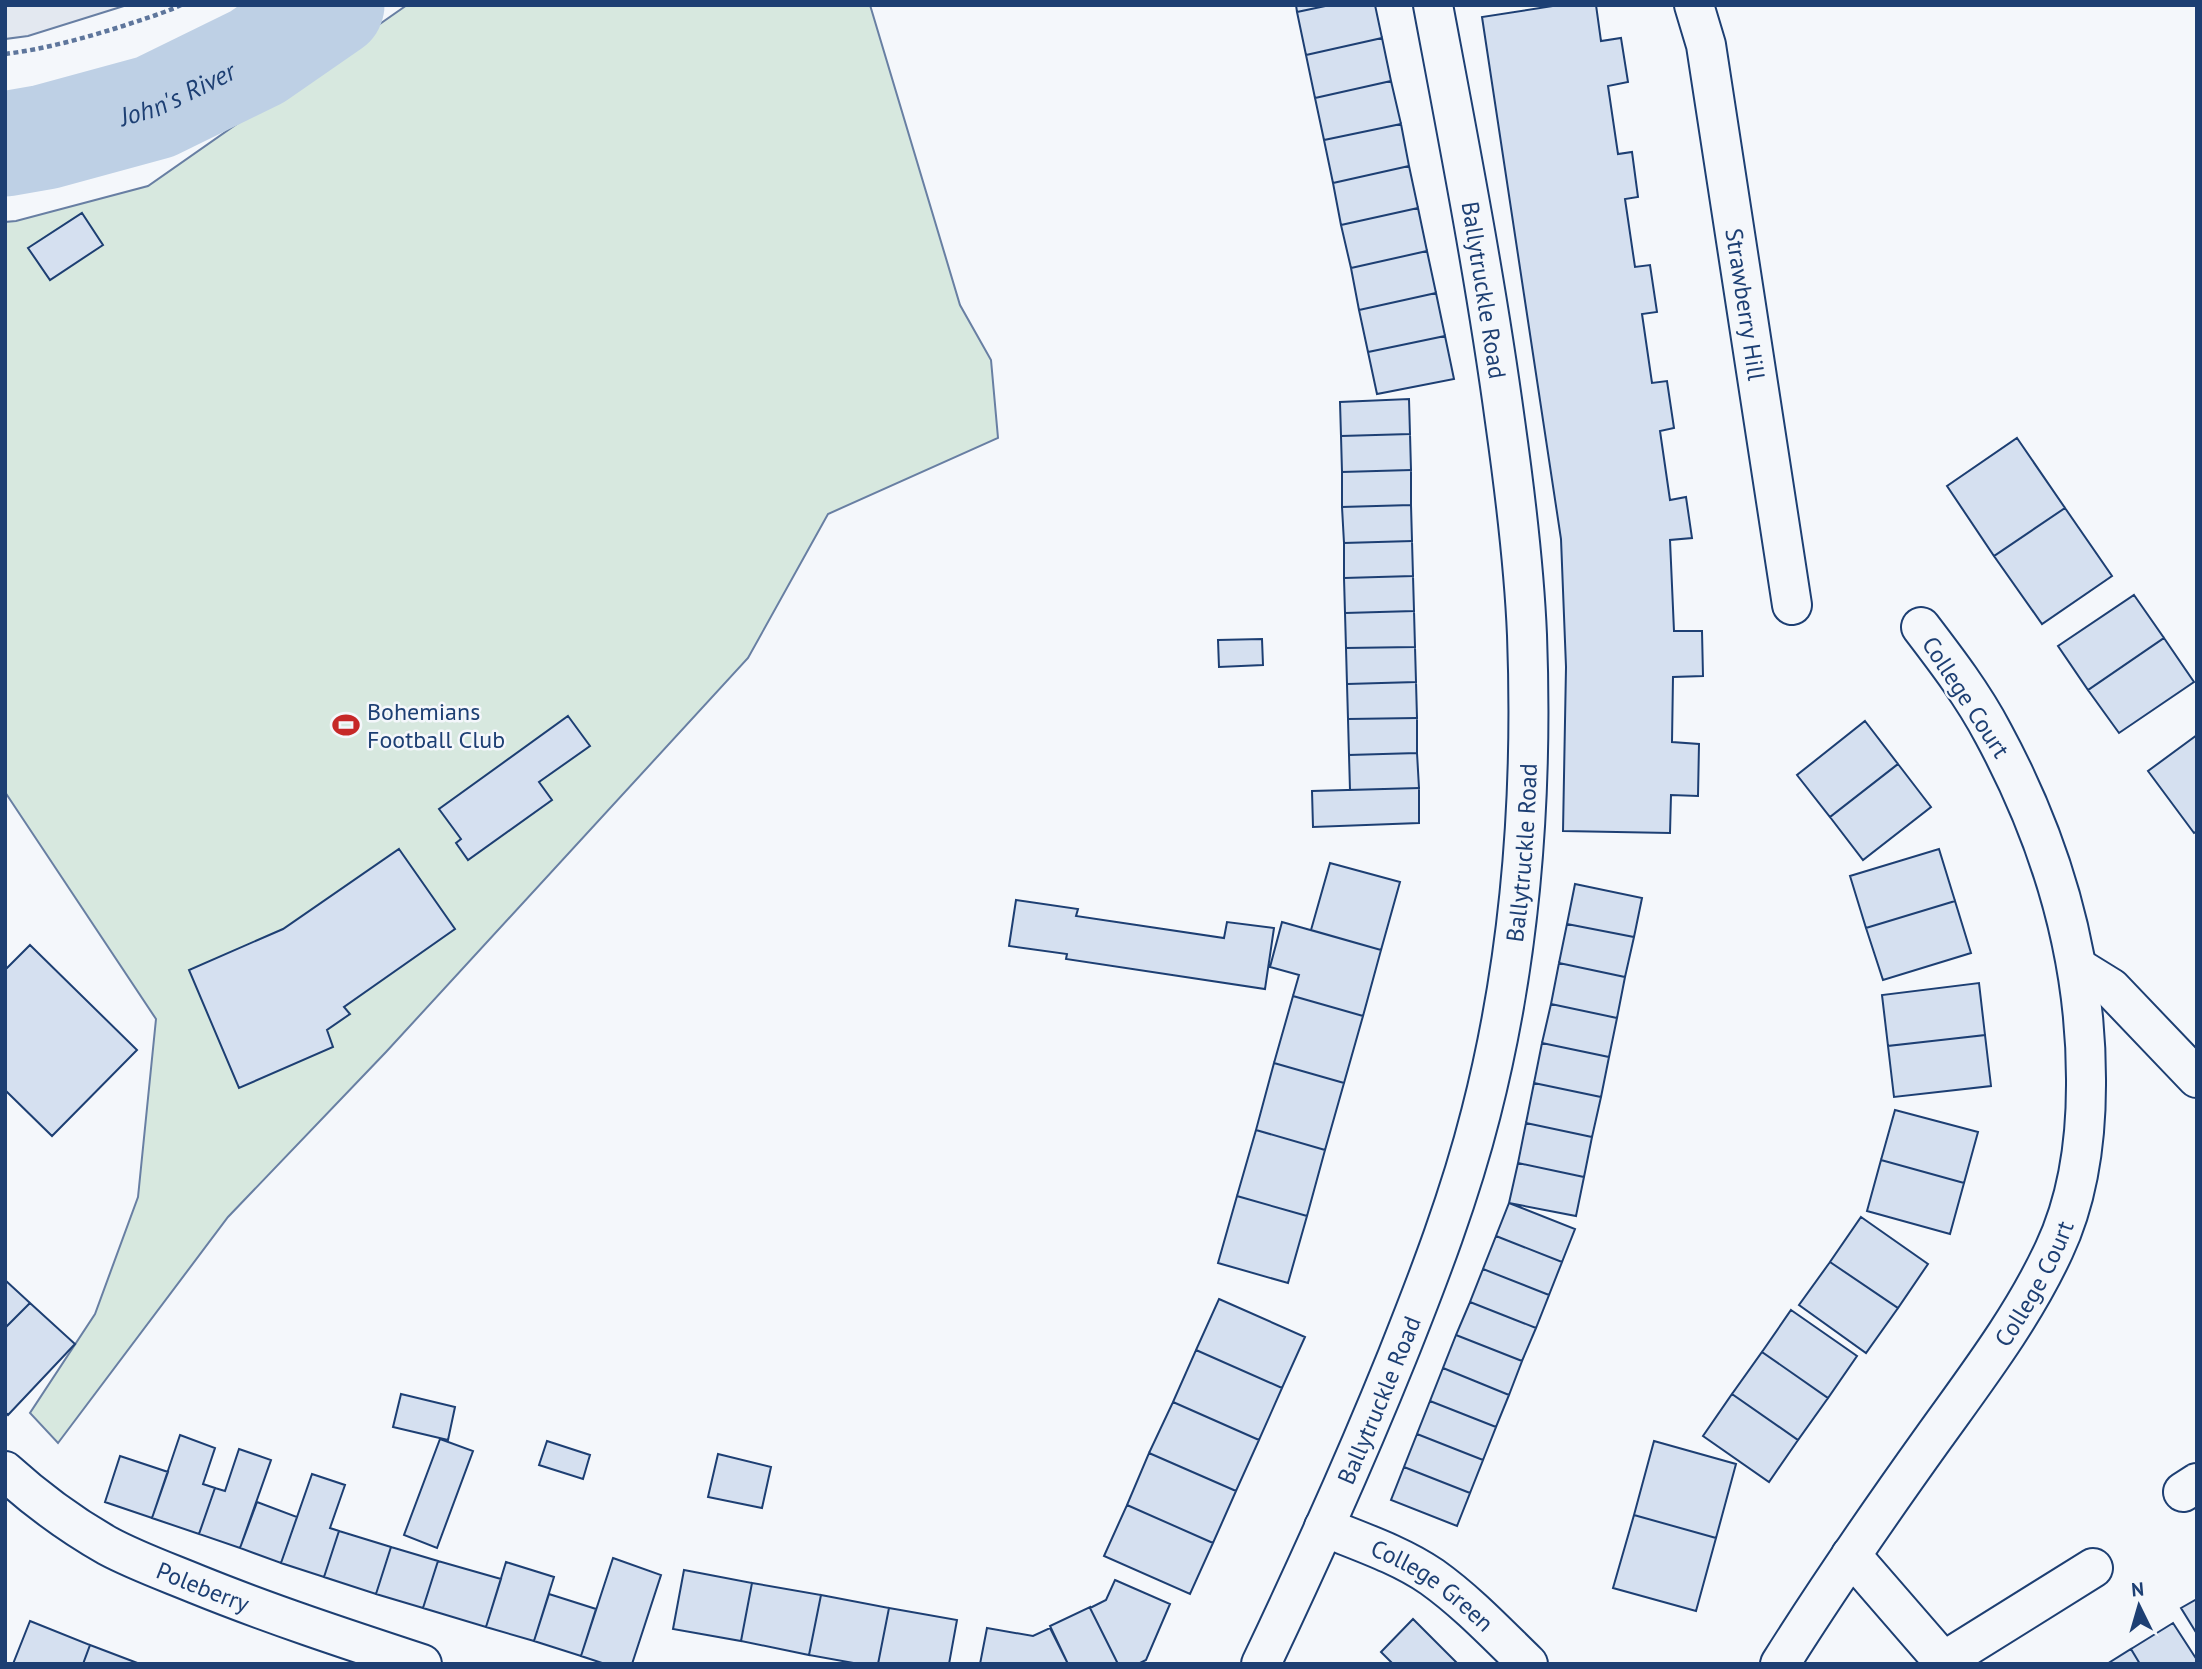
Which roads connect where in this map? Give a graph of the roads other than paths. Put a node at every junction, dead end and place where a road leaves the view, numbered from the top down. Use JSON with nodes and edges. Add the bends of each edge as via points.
{"nodes":[{"id":1,"x":1433,"y":5,"type":"edge"},
{"id":2,"x":1694,"y":5,"type":"edge"},
{"id":3,"x":1792,"y":605,"type":"dead end"},
{"id":4,"x":1921,"y":627,"type":"dead end"},
{"id":5,"x":2077,"y":967,"type":"junction"},
{"id":6,"x":2197,"y":1078,"type":"edge"},
{"id":7,"x":5,"y":1471,"type":"edge"},
{"id":8,"x":1324,"y":1527,"type":"junction"},
{"id":9,"x":1851,"y":1555,"type":"junction"},
{"id":10,"x":2093,"y":1568,"type":"dead end"},
{"id":11,"x":1941,"y":1662,"type":"edge"},
{"id":12,"x":422,"y":1664,"type":"edge"},
{"id":13,"x":1261,"y":1664,"type":"edge"},
{"id":14,"x":1528,"y":1664,"type":"edge"},
{"id":15,"x":1780,"y":1664,"type":"edge"}],
"edges":[{"from":1,"to":8,"type":"street","name":"Ballytruckle Road","via":[[1486,291],[1521,555],[1528,768],[1521,882],[1507,987],[1472,1145],[1413,1316]]},
{"from":2,"to":3,"type":"street","name":"Strawberry Hill","via":[[1706,46]]},
{"from":4,"to":5,"type":"street","name":"College Court","via":[[1973,699],[2012,771],[2057,885]]},
{"from":5,"to":6,"type":"street","via":[[2111,988]]},
{"from":5,"to":9,"type":"street","name":"College Court","via":[[2084,1018],[2086,1107],[2077,1180],[2056,1248],[1990,1358]]},
{"from":7,"to":12,"type":"street","name":"Poleberry","via":[[53,1510],[120,1552],[229,1598]]},
{"from":8,"to":13,"type":"street","name":"Ballytruckle Road"},
{"from":8,"to":14,"type":"street","name":"College Green","via":[[1429,1575]]},
{"from":9,"to":11,"type":"street"},
{"from":9,"to":15,"type":"street","name":"College Court"},
{"from":10,"to":11,"type":"street"}]}
